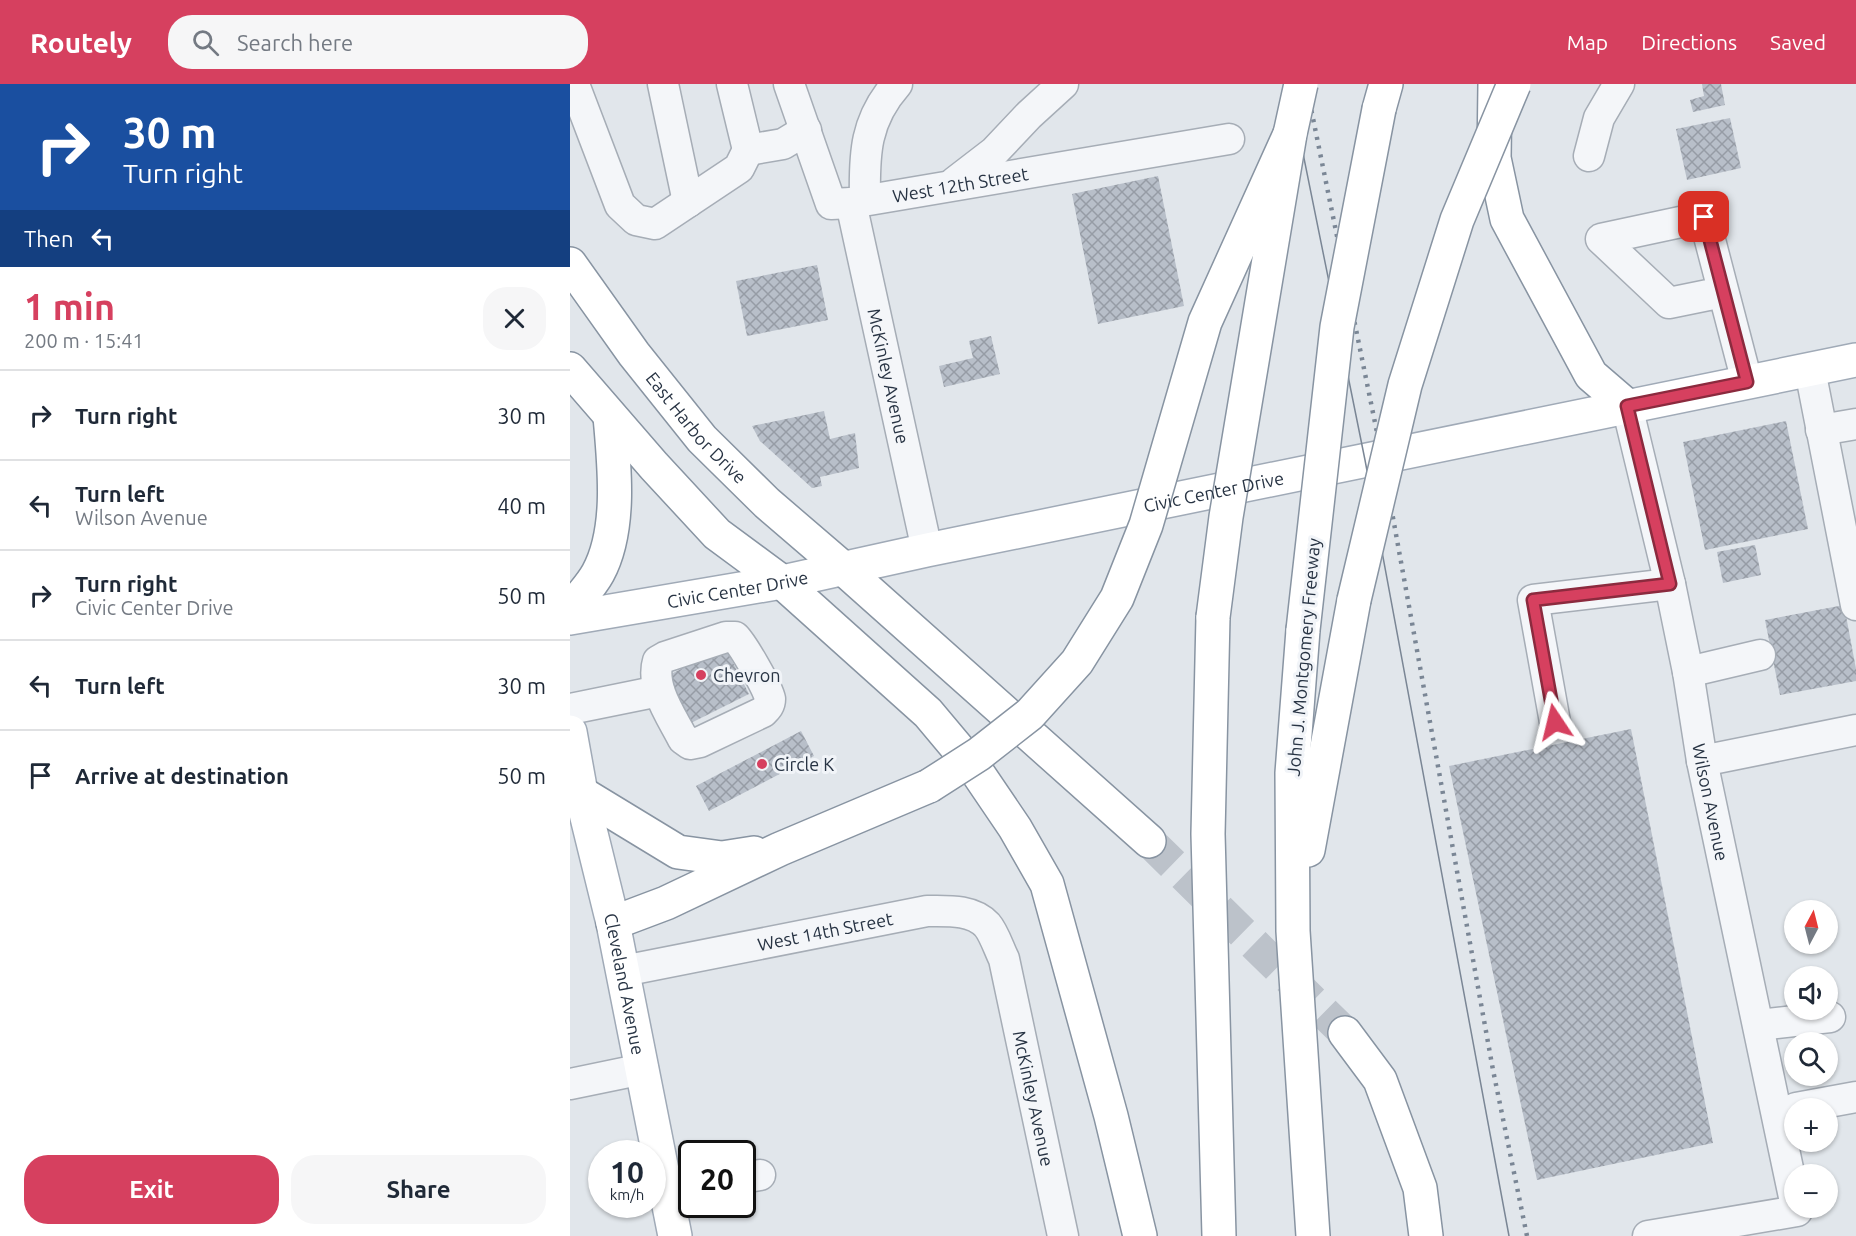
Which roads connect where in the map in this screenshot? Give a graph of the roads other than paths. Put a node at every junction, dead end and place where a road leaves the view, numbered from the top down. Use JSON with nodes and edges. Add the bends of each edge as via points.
{"nodes":[{"id":1,"x":570,"y":84,"type":"edge"},
{"id":2,"x":663,"y":84,"type":"edge"},
{"id":3,"x":732,"y":84,"type":"edge"},
{"id":4,"x":789,"y":84,"type":"edge"},
{"id":5,"x":897,"y":84,"type":"edge"},
{"id":6,"x":1063,"y":84,"type":"edge"},
{"id":7,"x":1301,"y":84,"type":"edge"},
{"id":8,"x":1496,"y":84,"type":"edge"},
{"id":9,"x":1514,"y":84,"type":"edge"},
{"id":10,"x":1619,"y":84,"type":"edge"},
{"id":11,"x":1382,"y":96,"type":"edge"},
{"id":12,"x":806,"y":130,"type":"junction"},
{"id":13,"x":1290,"y":134,"type":"junction"},
{"id":14,"x":1228,"y":140,"type":"dead end"},
{"id":15,"x":747,"y":150,"type":"junction"},
{"id":16,"x":1589,"y":156,"type":"dead end"},
{"id":17,"x":950,"y":186,"type":"junction"},
{"id":18,"x":858,"y":201,"type":"junction"},
{"id":19,"x":688,"y":202,"type":"junction"},
{"id":20,"x":570,"y":264,"type":"edge"},
{"id":21,"x":1723,"y":292,"type":"dead end"},
{"id":22,"x":1856,"y":360,"type":"edge"},
{"id":23,"x":570,"y":369,"type":"edge"},
{"id":24,"x":1809,"y":370,"type":"junction"},
{"id":25,"x":1747,"y":382,"type":"junction"},
{"id":26,"x":1627,"y":406,"type":"junction"},
{"id":27,"x":610,"y":416,"type":"junction"},
{"id":28,"x":1856,"y":424,"type":"edge"},
{"id":29,"x":1821,"y":430,"type":"junction"},
{"id":30,"x":927,"y":550,"type":"junction"},
{"id":31,"x":845,"y":570,"type":"junction"},
{"id":32,"x":782,"y":582,"type":"junction"},
{"id":33,"x":1670,"y":584,"type":"junction"},
{"id":34,"x":1856,"y":605,"type":"edge"},
{"id":35,"x":570,"y":610,"type":"edge"},
{"id":36,"x":570,"y":618,"type":"edge"},
{"id":37,"x":1760,"y":655,"type":"dead end"},
{"id":38,"x":1688,"y":672,"type":"junction"},
{"id":39,"x":659,"y":691,"type":"dead end"},
{"id":40,"x":570,"y":710,"type":"edge"},
{"id":41,"x":1555,"y":722,"type":"dead end"},
{"id":42,"x":1856,"y":730,"type":"edge"},
{"id":43,"x":570,"y":732,"type":"edge"},
{"id":44,"x":1702,"y":761,"type":"junction"},
{"id":45,"x":581,"y":793,"type":"junction"},
{"id":46,"x":1149,"y":841,"type":"tunnel mouth"},
{"id":47,"x":780,"y":849,"type":"junction"},
{"id":48,"x":613,"y":923,"type":"junction"},
{"id":49,"x":1293,"y":931,"type":"junction"},
{"id":50,"x":1004,"y":959,"type":"joint"},
{"id":51,"x":623,"y":971,"type":"junction"},
{"id":52,"x":1803,"y":1020,"type":"edge"},
{"id":53,"x":1759,"y":1025,"type":"junction"},
{"id":54,"x":1345,"y":1033,"type":"tunnel mouth"},
{"id":55,"x":643,"y":1069,"type":"junction"},
{"id":56,"x":570,"y":1084,"type":"edge"},
{"id":57,"x":1856,"y":1097,"type":"edge"},
{"id":58,"x":1785,"y":1098,"type":"edge"},
{"id":59,"x":1838,"y":1100,"type":"edge"},
{"id":60,"x":678,"y":1188,"type":"edge"},
{"id":61,"x":678,"y":1202,"type":"edge"},
{"id":62,"x":1784,"y":1215,"type":"edge"},
{"id":63,"x":675,"y":1236,"type":"edge"},
{"id":64,"x":1063,"y":1236,"type":"edge"},
{"id":65,"x":1140,"y":1236,"type":"edge"},
{"id":66,"x":1219,"y":1236,"type":"edge"},
{"id":67,"x":1313,"y":1236,"type":"edge"},
{"id":68,"x":1426,"y":1236,"type":"edge"},
{"id":69,"x":1648,"y":1236,"type":"edge"}],
"edges":[{"from":1,"to":19,"type":"street","via":[[575,87],[620,205],[636,220],[655,224]]},
{"from":2,"to":19,"type":"street"},
{"from":3,"to":15,"type":"street"},
{"from":4,"to":12,"type":"street"},
{"from":5,"to":18,"type":"street","name":"McKinley Avenue","via":[[885,97],[869,132]]},
{"from":6,"to":17,"type":"street","via":[[994,152]]},
{"from":7,"to":13,"type":"main road","bridge":true},
{"from":8,"to":26,"type":"main road","via":[[1494,158],[1507,219],[1591,375]]},
{"from":9,"to":49,"type":"main road","bridge":true,"via":[[1457,220],[1405,385],[1354,600]]},
{"from":10,"to":16,"type":"street","via":[[1599,117]]},
{"from":11,"to":49,"type":"main road","name":"John J. Montgomery Freeway","bridge":true,"via":[[1337,327],[1303,630],[1292,773]]},
{"from":12,"to":15,"type":"street","via":[[783,144]]},
{"from":12,"to":18,"type":"street","via":[[831,204]]},
{"from":13,"to":47,"type":"main road","bridge":true,"via":[[1206,321],[1146,525],[1117,598],[1077,662],[1030,714],[979,754],[928,786]]},
{"from":13,"to":66,"type":"main road","bridge":true,"via":[[1213,617],[1208,834]]},
{"from":14,"to":17,"type":"street","name":"West 12th Street"},
{"from":15,"to":19,"type":"street","via":[[739,168]]},
{"from":17,"to":18,"type":"street","name":"West 12th Street"},
{"from":18,"to":30,"type":"street","name":"McKinley Avenue"},
{"from":20,"to":31,"type":"main road","name":"East Harbor Drive","via":[[634,354],[702,439],[767,503]]},
{"from":21,"to":25,"type":"street"},
{"from":22,"to":24,"type":"main road","name":"Civic Center Drive"},
{"from":23,"to":27,"type":"main road"},
{"from":24,"to":25,"type":"main road","name":"Civic Center Drive"},
{"from":24,"to":29,"type":"street"},
{"from":25,"to":26,"type":"main road","name":"Civic Center Drive"},
{"from":26,"to":30,"type":"main road","name":"Civic Center Drive"},
{"from":26,"to":33,"type":"street","name":"Wilson Avenue"},
{"from":27,"to":32,"type":"main road","via":[[717,534]]},
{"from":27,"to":35,"type":"main road","via":[[615,504],[608,545],[599,572]]},
{"from":28,"to":29,"type":"street"},
{"from":29,"to":34,"type":"street"},
{"from":30,"to":31,"type":"main road","name":"Civic Center Drive"},
{"from":31,"to":32,"type":"main road","name":"Civic Center Drive"},
{"from":31,"to":46,"type":"main road","name":"East Harbor Drive"},
{"from":32,"to":36,"type":"main road","name":"Civic Center Drive"},
{"from":32,"to":65,"type":"main road","via":[[928,713],[975,769],[1047,884]]},
{"from":33,"to":38,"type":"street","name":"Wilson Avenue"},
{"from":33,"to":41,"type":"street","via":[[1533,600]]},
{"from":37,"to":38,"type":"street"},
{"from":38,"to":44,"type":"street","name":"Wilson Avenue"},
{"from":39,"to":40,"type":"street"},
{"from":42,"to":44,"type":"street"},
{"from":43,"to":45,"type":"main road","name":"Cleveland Avenue"},
{"from":44,"to":53,"type":"street","name":"Wilson Avenue"},
{"from":45,"to":47,"type":"main road","via":[[678,852],[722,858]]},
{"from":45,"to":48,"type":"main road","name":"Cleveland Avenue"},
{"from":47,"to":48,"type":"main road","via":[[666,903]]},
{"from":48,"to":51,"type":"main road","name":"Cleveland Avenue"},
{"from":49,"to":67,"type":"main road","name":"John J. Montgomery Freeway"},
{"from":50,"to":51,"type":"street","name":"West 14th Street","via":[[987,925],[973,915],[927,911]]},
{"from":50,"to":64,"type":"street","name":"McKinley Avenue"},
{"from":51,"to":55,"type":"main road","name":"Cleveland Avenue"},
{"from":52,"to":53,"type":"street"},
{"from":53,"to":58,"type":"street","name":"Wilson Avenue"},
{"from":54,"to":68,"type":"main road","via":[[1380,1080],[1420,1188]]},
{"from":55,"to":56,"type":"street"},
{"from":55,"to":60,"type":"main road","name":"Cleveland Avenue"},
{"from":57,"to":59,"type":"street"},
{"from":61,"to":63,"type":"main road","name":"Cleveland Avenue"},
{"from":62,"to":69,"type":"street"}]}
